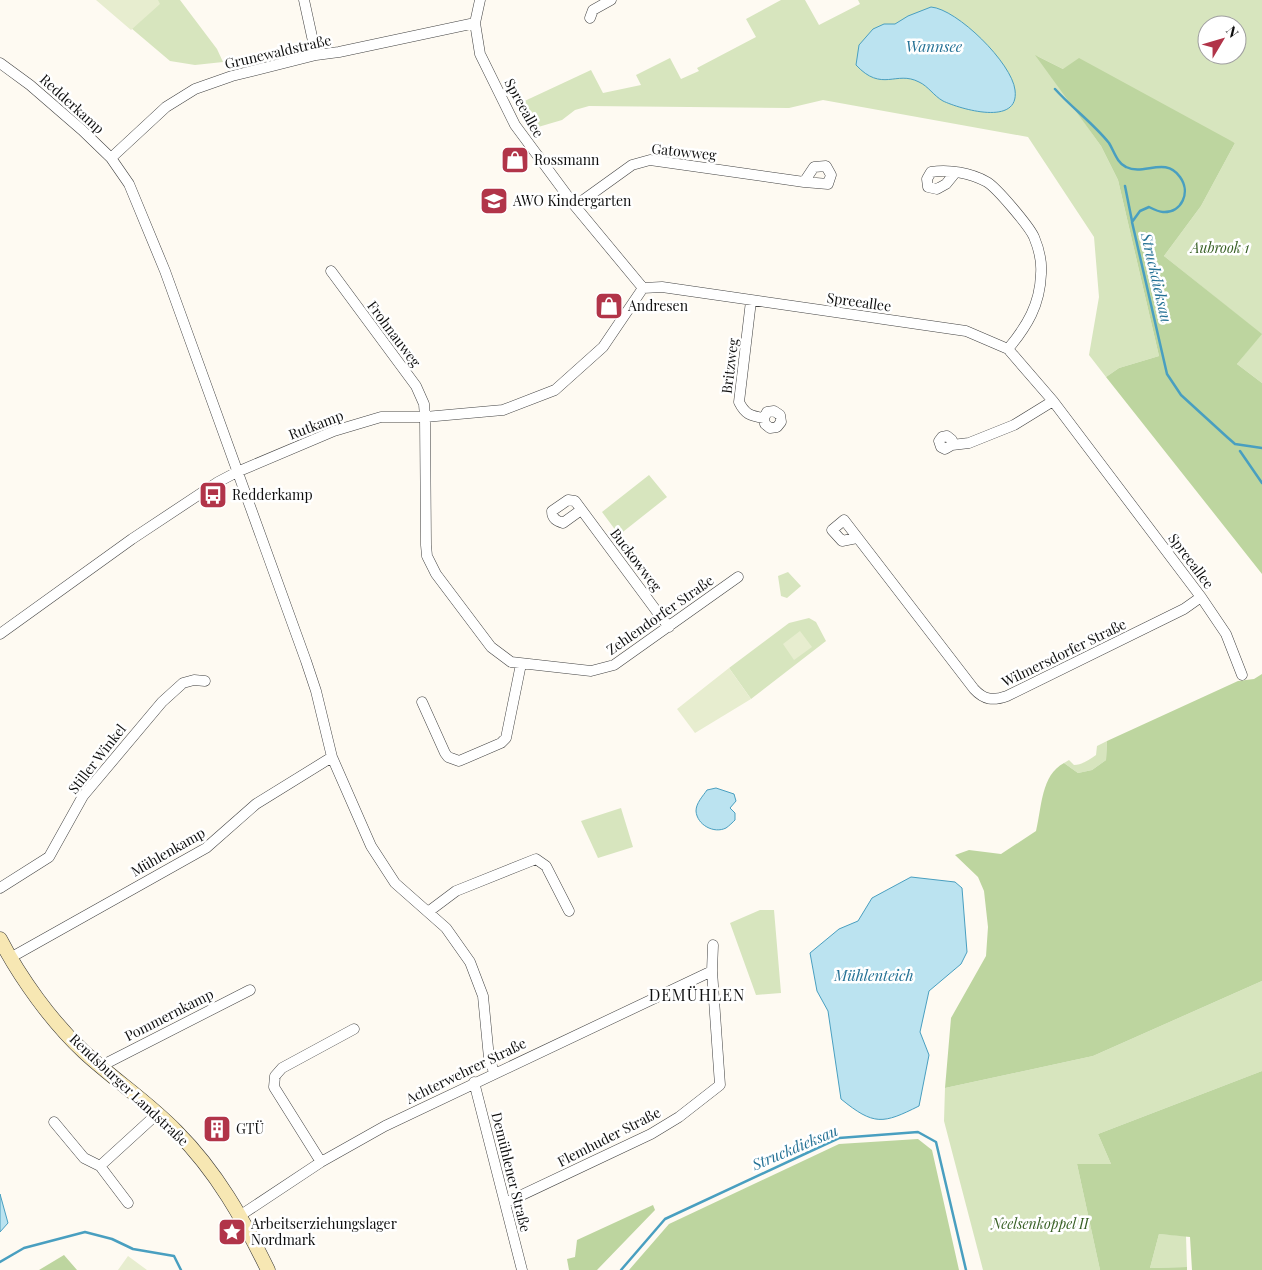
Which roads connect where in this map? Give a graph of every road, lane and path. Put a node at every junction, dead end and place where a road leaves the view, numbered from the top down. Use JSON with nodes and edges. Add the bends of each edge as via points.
{"nodes":[{"id":1,"x":304,"y":0,"type":"edge"},
{"id":2,"x":480,"y":0,"type":"edge"},
{"id":3,"x":611,"y":0,"type":"edge"},
{"id":4,"x":590,"y":18,"type":"dead end"},
{"id":5,"x":475,"y":23,"type":"junction"},
{"id":6,"x":316,"y":55,"type":"junction"},
{"id":7,"x":0,"y":63,"type":"edge"},
{"id":8,"x":110,"y":158,"type":"junction"},
{"id":9,"x":955,"y":173,"type":"dead end"},
{"id":10,"x":804,"y":182,"type":"dead end"},
{"id":11,"x":574,"y":206,"type":"junction"},
{"id":12,"x":331,"y":272,"type":"dead end"},
{"id":13,"x":643,"y":288,"type":"junction"},
{"id":14,"x":751,"y":301,"type":"junction"},
{"id":15,"x":1008,"y":349,"type":"junction"},
{"id":16,"x":1053,"y":401,"type":"junction"},
{"id":17,"x":424,"y":417,"type":"junction"},
{"id":18,"x":764,"y":418,"type":"dead end"},
{"id":19,"x":952,"y":445,"type":"dead end"},
{"id":20,"x":237,"y":472,"type":"junction"},
{"id":21,"x":581,"y":510,"type":"dead end"},
{"id":22,"x":857,"y":538,"type":"dead end"},
{"id":23,"x":738,"y":577,"type":"dead end"},
{"id":24,"x":1201,"y":597,"type":"junction"},
{"id":25,"x":669,"y":627,"type":"junction"},
{"id":26,"x":0,"y":634,"type":"edge"},
{"id":27,"x":521,"y":664,"type":"junction"},
{"id":28,"x":1242,"y":675,"type":"dead end"},
{"id":29,"x":205,"y":681,"type":"dead end"},
{"id":30,"x":422,"y":702,"type":"dead end"},
{"id":31,"x":332,"y":757,"type":"junction"},
{"id":32,"x":0,"y":888,"type":"edge"},
{"id":33,"x":569,"y":911,"type":"dead end"},
{"id":34,"x":428,"y":912,"type":"junction"},
{"id":35,"x":0,"y":939,"type":"edge"},
{"id":36,"x":713,"y":945,"type":"dead end"},
{"id":37,"x":10,"y":958,"type":"junction"},
{"id":38,"x":712,"y":971,"type":"junction"},
{"id":39,"x":250,"y":990,"type":"dead end"},
{"id":40,"x":354,"y":1029,"type":"dead end"},
{"id":41,"x":101,"y":1066,"type":"junction"},
{"id":42,"x":494,"y":1072,"type":"junction"},
{"id":43,"x":474,"y":1082,"type":"junction"},
{"id":44,"x":158,"y":1114,"type":"junction"},
{"id":45,"x":54,"y":1122,"type":"dead end"},
{"id":46,"x":321,"y":1162,"type":"junction"},
{"id":47,"x":100,"y":1166,"type":"junction"},
{"id":48,"x":128,"y":1203,"type":"dead end"},
{"id":49,"x":505,"y":1203,"type":"junction"},
{"id":50,"x":241,"y":1215,"type":"junction"},
{"id":51,"x":268,"y":1270,"type":"edge"},
{"id":52,"x":522,"y":1270,"type":"edge"}],
"edges":[{"from":1,"to":6,"type":"street"},
{"from":2,"to":5,"type":"street","name":"Spreeallee"},
{"from":3,"to":4,"type":"street","via":[[593,10]]},
{"from":5,"to":6,"type":"street","name":"Grunewaldstraße"},
{"from":5,"to":11,"type":"street","name":"Spreeallee","via":[[480,54],[515,125]]},
{"from":6,"to":8,"type":"street","name":"Grunewaldstraße","via":[[232,76],[195,89],[166,107]]},
{"from":7,"to":8,"type":"street","name":"Redderkamp","via":[[60,111]]},
{"from":8,"to":20,"type":"street","name":"Redderkamp","via":[[129,184],[140,208]]},
{"from":9,"to":15,"type":"street","via":[[988,183],[1002,196],[1033,235],[1040,255],[1039,296],[1032,317]]},
{"from":10,"to":11,"type":"street","name":"Gatowweg","via":[[650,160],[632,164]]},
{"from":11,"to":13,"type":"street","name":"Spreeallee"},
{"from":12,"to":17,"type":"street","name":"Frohnauweg","via":[[416,386],[424,404]]},
{"from":13,"to":14,"type":"street","name":"Spreeallee","via":[[662,287]]},
{"from":13,"to":17,"type":"street","name":"Rutkamp","via":[[603,347],[555,390],[503,410]]},
{"from":14,"to":15,"type":"street","name":"Spreeallee","via":[[966,331]]},
{"from":14,"to":18,"type":"street","name":"Britzweg","via":[[739,402],[750,416]]},
{"from":15,"to":16,"type":"street","name":"Spreeallee"},
{"from":16,"to":19,"type":"street","via":[[1014,425],[969,443]]},
{"from":16,"to":24,"type":"street","name":"Spreeallee"},
{"from":17,"to":20,"type":"street","name":"Rutkamp","via":[[382,417],[334,431]]},
{"from":17,"to":27,"type":"street","name":"Zehlendorfer Straße","via":[[425,528],[430,564],[491,647],[504,658]]},
{"from":20,"to":26,"type":"street","name":"Rutkamp","via":[[132,539]]},
{"from":20,"to":31,"type":"street","name":"Redderkamp","via":[[316,692]]},
{"from":21,"to":25,"type":"street","name":"Buckowweg"},
{"from":22,"to":24,"type":"street","name":"Wilmersdorfer Straße","via":[[974,689],[992,700],[1091,656],[1184,609]]},
{"from":23,"to":25,"type":"street","name":"Zehlendorfer Straße"},
{"from":24,"to":28,"type":"street","name":"Spreeallee","via":[[1226,634]]},
{"from":25,"to":27,"type":"street","name":"Zehlendorfer Straße","via":[[623,661],[606,668],[591,671]]},
{"from":27,"to":30,"type":"street","via":[[506,738],[459,761],[444,753]]},
{"from":29,"to":32,"type":"street","name":"Stiller Winkel","via":[[189,682],[173,690],[83,796],[49,857]]},
{"from":31,"to":34,"type":"street","name":"Redderkamp","via":[[371,846],[395,883]]},
{"from":31,"to":37,"type":"street","name":"Mühlenkamp","via":[[256,804],[206,848]]},
{"from":33,"to":34,"type":"street","via":[[546,866],[536,859],[456,891]]},
{"from":34,"to":42,"type":"street","name":"Redderkamp","via":[[462,948],[478,979],[483,996],[489,1058]]},
{"from":35,"to":37,"type":"street","name":"Rendsburger Landstraße"},
{"from":36,"to":38,"type":"street"},
{"from":37,"to":41,"type":"street","name":"Rendsburger Landstraße","via":[[40,1002],[83,1051]]},
{"from":38,"to":42,"type":"street","name":"Achterwehrer Straße"},
{"from":38,"to":49,"type":"street","name":"Flemhuder Straße","via":[[720,1085],[651,1134]]},
{"from":39,"to":41,"type":"street","name":"Pommernkamp"},
{"from":40,"to":46,"type":"street","via":[[282,1068],[275,1076],[274,1087]]},
{"from":41,"to":44,"type":"street","name":"Rendsburger Landstraße"},
{"from":42,"to":43,"type":"street","name":"Achterwehrer Straße"},
{"from":43,"to":46,"type":"street","name":"Achterwehrer Straße"},
{"from":43,"to":49,"type":"street","name":"Demühlener Straße"},
{"from":44,"to":47,"type":"street"},
{"from":44,"to":50,"type":"street","name":"Rendsburger Landstraße","via":[[205,1165]]},
{"from":45,"to":47,"type":"street","via":[[84,1158]]},
{"from":46,"to":50,"type":"street","name":"Achterwehrer Straße"},
{"from":47,"to":48,"type":"street"},
{"from":49,"to":52,"type":"street","name":"Demühlener Straße"},
{"from":50,"to":51,"type":"street","name":"Rendsburger Landstraße"}]}
